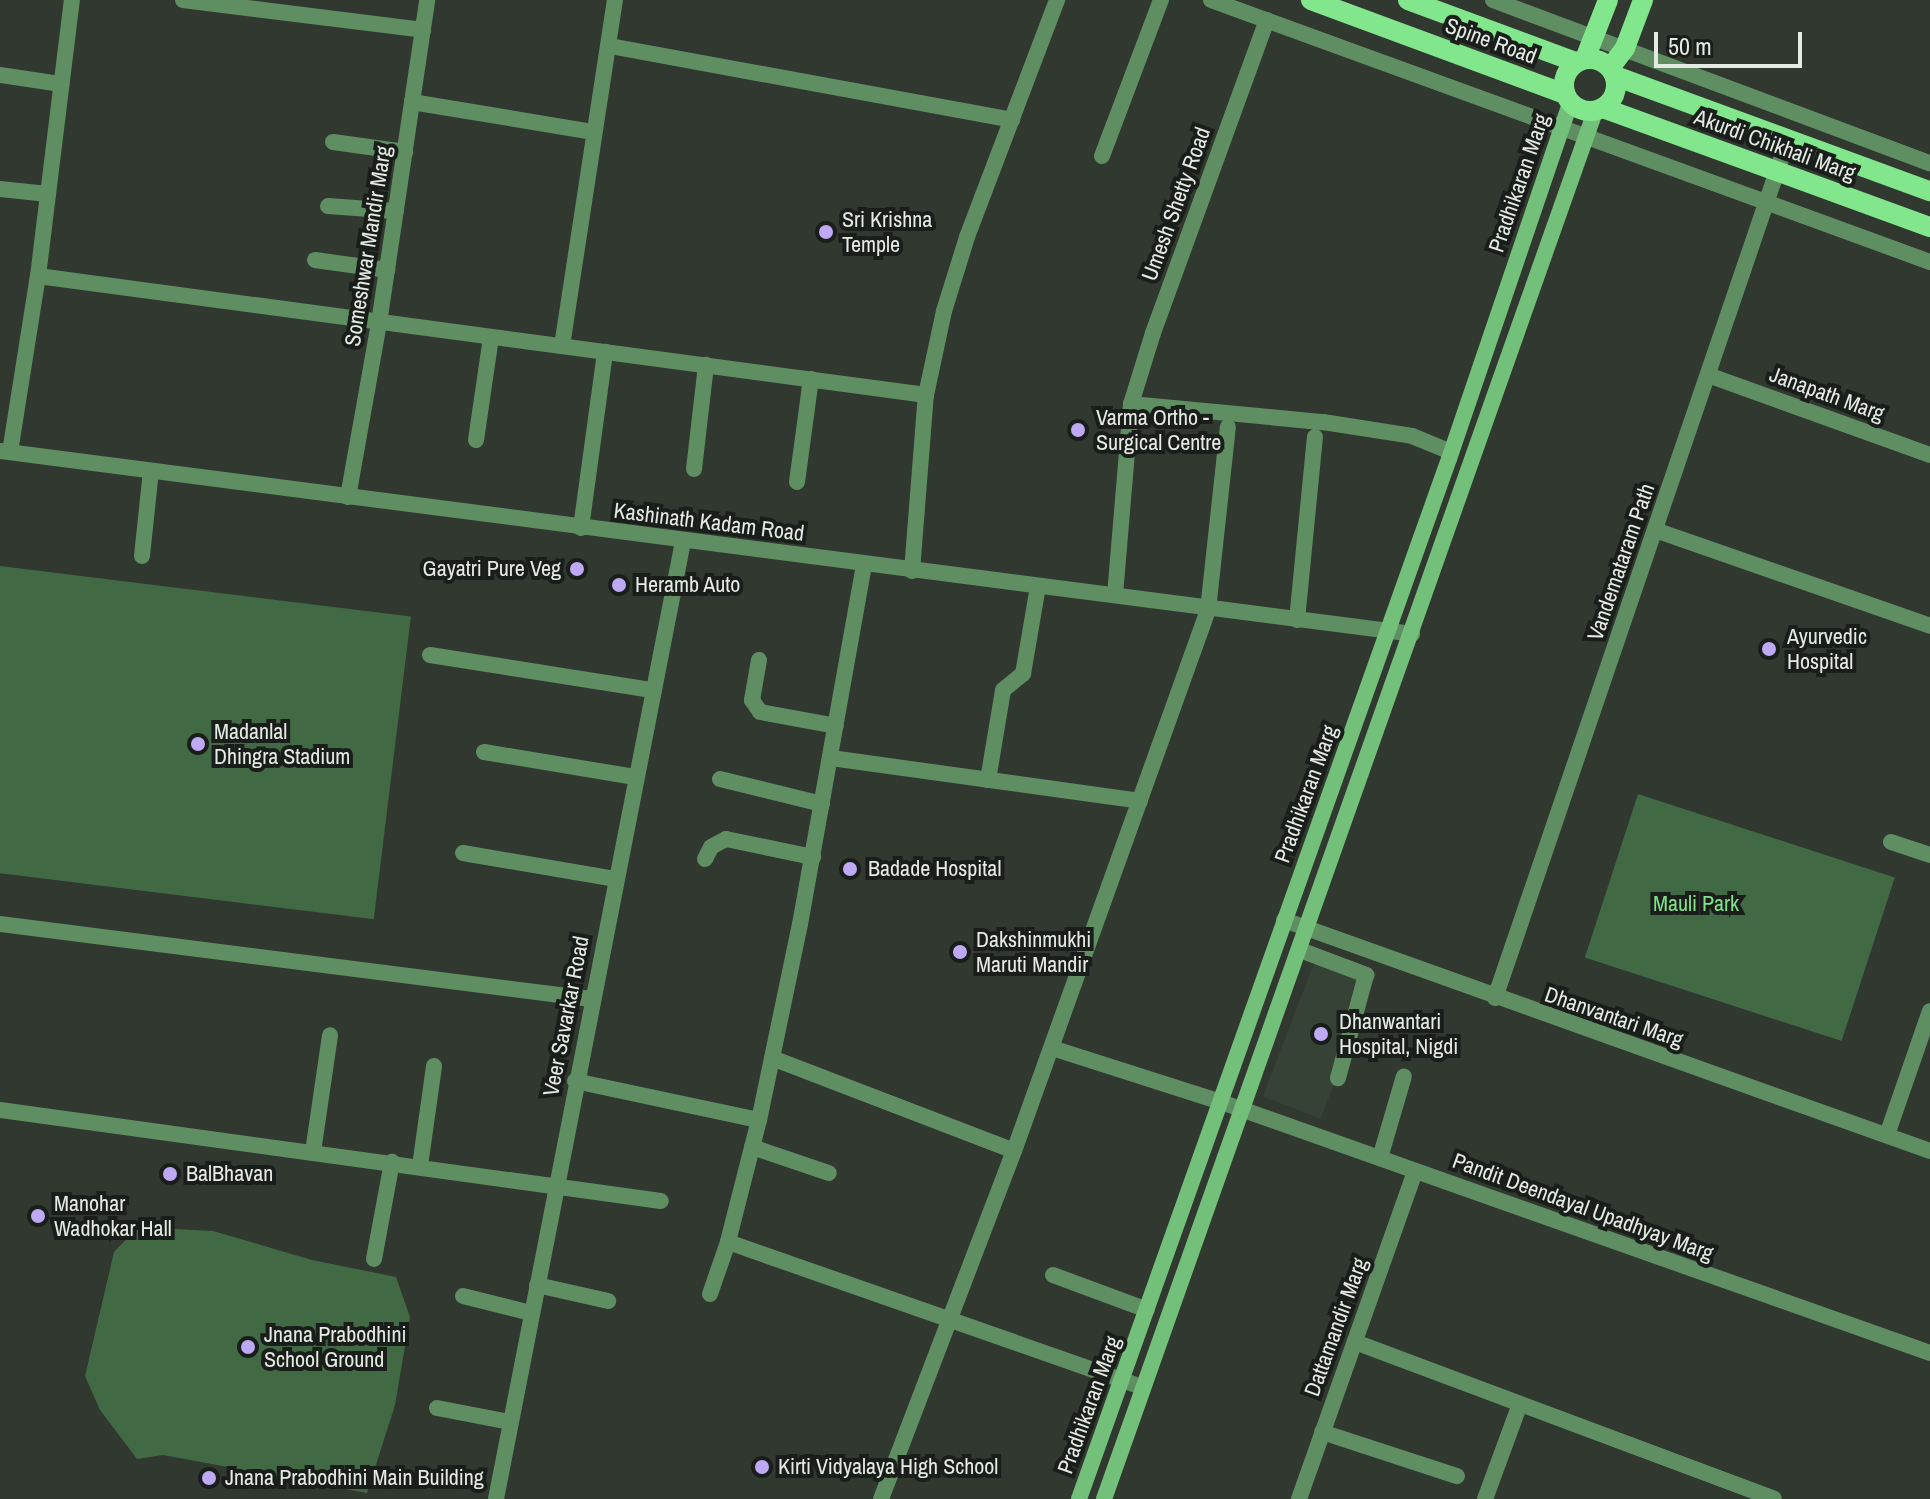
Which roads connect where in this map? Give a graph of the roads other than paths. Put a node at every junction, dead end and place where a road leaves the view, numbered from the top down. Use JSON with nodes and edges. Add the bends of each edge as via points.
{"nodes":[{"id":1,"x":72,"y":0,"type":"edge"},
{"id":2,"x":183,"y":0,"type":"edge"},
{"id":3,"x":427,"y":0,"type":"edge"},
{"id":4,"x":615,"y":0,"type":"edge"},
{"id":5,"x":1057,"y":0,"type":"edge"},
{"id":6,"x":1161,"y":0,"type":"edge"},
{"id":7,"x":1211,"y":0,"type":"edge"},
{"id":8,"x":1311,"y":0,"type":"edge"},
{"id":9,"x":1408,"y":0,"type":"edge"},
{"id":10,"x":1493,"y":0,"type":"edge"},
{"id":11,"x":1608,"y":0,"type":"edge"},
{"id":12,"x":1643,"y":0,"type":"edge"},
{"id":13,"x":1267,"y":20,"type":"junction"},
{"id":14,"x":423,"y":30,"type":"junction"},
{"id":15,"x":1593,"y":39,"type":"junction"},
{"id":16,"x":610,"y":46,"type":"junction"},
{"id":17,"x":1625,"y":48,"type":"junction"},
{"id":18,"x":1581,"y":60,"type":"junction"},
{"id":19,"x":1612,"y":72,"type":"junction"},
{"id":20,"x":0,"y":75,"type":"edge"},
{"id":21,"x":61,"y":84,"type":"junction"},
{"id":22,"x":1567,"y":98,"type":"junction"},
{"id":23,"x":412,"y":102,"type":"junction"},
{"id":24,"x":1599,"y":110,"type":"junction"},
{"id":25,"x":1012,"y":120,"type":"junction"},
{"id":26,"x":1561,"y":128,"type":"junction"},
{"id":27,"x":594,"y":132,"type":"junction"},
{"id":28,"x":1588,"y":137,"type":"junction"},
{"id":29,"x":1788,"y":139,"type":"junction"},
{"id":30,"x":333,"y":142,"type":"dead end"},
{"id":31,"x":405,"y":152,"type":"junction"},
{"id":32,"x":1102,"y":156,"type":"dead end"},
{"id":33,"x":1930,"y":163,"type":"edge"},
{"id":34,"x":1777,"y":171,"type":"junction"},
{"id":35,"x":0,"y":189,"type":"edge"},
{"id":36,"x":1930,"y":191,"type":"edge"},
{"id":37,"x":48,"y":194,"type":"junction"},
{"id":38,"x":1766,"y":202,"type":"junction"},
{"id":39,"x":328,"y":206,"type":"dead end"},
{"id":40,"x":396,"y":211,"type":"junction"},
{"id":41,"x":1930,"y":227,"type":"edge"},
{"id":42,"x":315,"y":260,"type":"dead end"},
{"id":43,"x":1930,"y":262,"type":"edge"},
{"id":44,"x":387,"y":270,"type":"junction"},
{"id":45,"x":38,"y":276,"type":"junction"},
{"id":46,"x":379,"y":323,"type":"junction"},
{"id":47,"x":491,"y":337,"type":"junction"},
{"id":48,"x":562,"y":346,"type":"junction"},
{"id":49,"x":605,"y":352,"type":"junction"},
{"id":50,"x":706,"y":365,"type":"junction"},
{"id":51,"x":1708,"y":375,"type":"junction"},
{"id":52,"x":811,"y":379,"type":"junction"},
{"id":53,"x":926,"y":395,"type":"junction"},
{"id":54,"x":1131,"y":404,"type":"junction"},
{"id":55,"x":1228,"y":427,"type":"dead end"},
{"id":56,"x":1315,"y":437,"type":"dead end"},
{"id":57,"x":476,"y":440,"type":"dead end"},
{"id":58,"x":5,"y":451,"type":"edge"},
{"id":59,"x":1451,"y":452,"type":"junction"},
{"id":60,"x":1930,"y":455,"type":"edge"},
{"id":61,"x":694,"y":469,"type":"dead end"},
{"id":62,"x":151,"y":471,"type":"junction"},
{"id":63,"x":797,"y":482,"type":"dead end"},
{"id":64,"x":348,"y":497,"type":"junction"},
{"id":65,"x":581,"y":528,"type":"junction"},
{"id":66,"x":1655,"y":530,"type":"junction"},
{"id":67,"x":683,"y":541,"type":"junction"},
{"id":68,"x":142,"y":556,"type":"dead end"},
{"id":69,"x":864,"y":565,"type":"junction"},
{"id":70,"x":912,"y":571,"type":"junction"},
{"id":71,"x":1038,"y":586,"type":"junction"},
{"id":72,"x":1115,"y":595,"type":"junction"},
{"id":73,"x":1208,"y":610,"type":"junction"},
{"id":74,"x":1297,"y":620,"type":"junction"},
{"id":75,"x":1930,"y":626,"type":"edge"},
{"id":76,"x":1388,"y":631,"type":"junction"},
{"id":77,"x":1412,"y":634,"type":"junction"},
{"id":78,"x":430,"y":655,"type":"dead end"},
{"id":79,"x":759,"y":660,"type":"dead end"},
{"id":80,"x":652,"y":690,"type":"junction"},
{"id":81,"x":836,"y":726,"type":"junction"},
{"id":82,"x":484,"y":752,"type":"dead end"},
{"id":83,"x":831,"y":758,"type":"junction"},
{"id":84,"x":635,"y":777,"type":"junction"},
{"id":85,"x":720,"y":779,"type":"dead end"},
{"id":86,"x":988,"y":780,"type":"junction"},
{"id":87,"x":1140,"y":801,"type":"junction"},
{"id":88,"x":822,"y":804,"type":"junction"},
{"id":89,"x":1891,"y":842,"type":"dead end"},
{"id":90,"x":463,"y":853,"type":"dead end"},
{"id":91,"x":1930,"y":855,"type":"edge"},
{"id":92,"x":813,"y":857,"type":"junction"},
{"id":93,"x":705,"y":859,"type":"dead end"},
{"id":94,"x":615,"y":879,"type":"junction"},
{"id":95,"x":1284,"y":920,"type":"junction"},
{"id":96,"x":0,"y":924,"type":"edge"},
{"id":97,"x":1308,"y":929,"type":"junction"},
{"id":98,"x":1300,"y":950,"type":"junction"},
{"id":99,"x":1495,"y":998,"type":"junction"},
{"id":100,"x":591,"y":999,"type":"junction"},
{"id":101,"x":1930,"y":1011,"type":"edge"},
{"id":102,"x":330,"y":1035,"type":"dead end"},
{"id":103,"x":1052,"y":1048,"type":"junction"},
{"id":104,"x":772,"y":1058,"type":"junction"},
{"id":105,"x":434,"y":1066,"type":"dead end"},
{"id":106,"x":1404,"y":1076,"type":"dead end"},
{"id":107,"x":1338,"y":1078,"type":"dead end"},
{"id":108,"x":575,"y":1081,"type":"junction"},
{"id":109,"x":1221,"y":1102,"type":"junction"},
{"id":110,"x":1241,"y":1109,"type":"junction"},
{"id":111,"x":0,"y":1110,"type":"edge"},
{"id":112,"x":759,"y":1120,"type":"junction"},
{"id":113,"x":1887,"y":1135,"type":"junction"},
{"id":114,"x":752,"y":1147,"type":"junction"},
{"id":115,"x":1014,"y":1151,"type":"junction"},
{"id":116,"x":1930,"y":1151,"type":"edge"},
{"id":117,"x":313,"y":1152,"type":"junction"},
{"id":118,"x":1380,"y":1158,"type":"junction"},
{"id":119,"x":392,"y":1162,"type":"junction"},
{"id":120,"x":420,"y":1166,"type":"junction"},
{"id":121,"x":1415,"y":1171,"type":"junction"},
{"id":122,"x":829,"y":1173,"type":"dead end"},
{"id":123,"x":556,"y":1184,"type":"junction"},
{"id":124,"x":661,"y":1201,"type":"dead end"},
{"id":125,"x":728,"y":1242,"type":"junction"},
{"id":126,"x":374,"y":1259,"type":"dead end"},
{"id":127,"x":1053,"y":1275,"type":"dead end"},
{"id":128,"x":537,"y":1285,"type":"junction"},
{"id":129,"x":710,"y":1294,"type":"dead end"},
{"id":130,"x":463,"y":1296,"type":"dead end"},
{"id":131,"x":608,"y":1301,"type":"dead end"},
{"id":132,"x":1147,"y":1310,"type":"junction"},
{"id":133,"x":531,"y":1313,"type":"junction"},
{"id":134,"x":951,"y":1320,"type":"junction"},
{"id":135,"x":1355,"y":1342,"type":"junction"},
{"id":136,"x":1930,"y":1353,"type":"edge"},
{"id":137,"x":1122,"y":1379,"type":"junction"},
{"id":138,"x":1143,"y":1387,"type":"junction"},
{"id":139,"x":1520,"y":1404,"type":"junction"},
{"id":140,"x":437,"y":1408,"type":"dead end"},
{"id":141,"x":510,"y":1422,"type":"junction"},
{"id":142,"x":1322,"y":1432,"type":"junction"},
{"id":143,"x":1457,"y":1476,"type":"dead end"},
{"id":144,"x":496,"y":1499,"type":"edge"},
{"id":145,"x":881,"y":1499,"type":"edge"},
{"id":146,"x":1079,"y":1499,"type":"edge"},
{"id":147,"x":1104,"y":1499,"type":"edge"},
{"id":148,"x":1299,"y":1499,"type":"edge"},
{"id":149,"x":1485,"y":1499,"type":"edge"},
{"id":150,"x":1774,"y":1499,"type":"edge"}],
"edges":[{"from":1,"to":21,"type":"street"},
{"from":2,"to":14,"type":"street"},
{"from":3,"to":14,"type":"street","name":"Someshwar Mandir Marg"},
{"from":4,"to":16,"type":"street"},
{"from":5,"to":25,"type":"street"},
{"from":6,"to":32,"type":"street"},
{"from":7,"to":13,"type":"street"},
{"from":8,"to":22,"type":"main road","name":"Spine Road"},
{"from":9,"to":18,"type":"main road"},
{"from":10,"to":15,"type":"street"},
{"from":11,"to":15,"type":"main road"},
{"from":12,"to":17,"type":"main road"},
{"from":13,"to":26,"type":"street"},
{"from":13,"to":54,"type":"street","name":"Umesh Shetty Road"},
{"from":14,"to":23,"type":"street","name":"Someshwar Mandir Marg"},
{"from":15,"to":17,"type":"street"},
{"from":15,"to":18,"type":"main road"},
{"from":16,"to":25,"type":"street"},
{"from":16,"to":27,"type":"street"},
{"from":17,"to":19,"type":"main road"},
{"from":17,"to":33,"type":"street"},
{"from":18,"to":19,"type":"main road","via":[[1603,62]]},
{"from":18,"to":22,"type":"main road","via":[[1565,76]]},
{"from":19,"to":24,"type":"main road","via":[[1615,94]]},
{"from":19,"to":29,"type":"main road","name":"Akurdi Chikhali Marg"},
{"from":20,"to":21,"type":"street"},
{"from":21,"to":37,"type":"street"},
{"from":22,"to":24,"type":"main road","via":[[1585,112]]},
{"from":22,"to":26,"type":"street","name":"Pradhikaran Marg"},
{"from":23,"to":27,"type":"street"},
{"from":23,"to":31,"type":"street","name":"Someshwar Mandir Marg"},
{"from":24,"to":28,"type":"street","name":"Pradhikaran Marg"},
{"from":24,"to":34,"type":"main road","name":"Akurdi Chikhali Marg"},
{"from":25,"to":53,"type":"street","via":[[967,237]]},
{"from":26,"to":28,"type":"street"},
{"from":26,"to":59,"type":"street","name":"Pradhikaran Marg"},
{"from":27,"to":48,"type":"street"},
{"from":28,"to":38,"type":"street"},
{"from":28,"to":77,"type":"street","name":"Pradhikaran Marg"},
{"from":29,"to":34,"type":"street","name":"Vandemataram Path"},
{"from":29,"to":36,"type":"main road","name":"Akurdi Chikhali Marg"},
{"from":30,"to":31,"type":"street"},
{"from":31,"to":40,"type":"street","name":"Someshwar Mandir Marg"},
{"from":34,"to":38,"type":"street","name":"Vandemataram Path"},
{"from":34,"to":41,"type":"main road","name":"Akurdi Chikhali Marg"},
{"from":35,"to":37,"type":"street"},
{"from":37,"to":45,"type":"street"},
{"from":38,"to":43,"type":"street"},
{"from":38,"to":51,"type":"street","name":"Vandemataram Path"},
{"from":39,"to":40,"type":"street"},
{"from":40,"to":44,"type":"street","name":"Someshwar Mandir Marg"},
{"from":42,"to":44,"type":"street"},
{"from":44,"to":46,"type":"street","name":"Someshwar Mandir Marg"},
{"from":45,"to":46,"type":"street"},
{"from":45,"to":58,"type":"street"},
{"from":46,"to":47,"type":"street"},
{"from":46,"to":64,"type":"street","name":"Someshwar Mandir Marg"},
{"from":47,"to":48,"type":"street"},
{"from":47,"to":57,"type":"street"},
{"from":48,"to":49,"type":"street"},
{"from":49,"to":50,"type":"street"},
{"from":49,"to":65,"type":"street"},
{"from":50,"to":52,"type":"street"},
{"from":50,"to":61,"type":"street"},
{"from":51,"to":60,"type":"street","name":"Janapath Marg"},
{"from":51,"to":66,"type":"street","name":"Vandemataram Path"},
{"from":52,"to":53,"type":"street"},
{"from":52,"to":63,"type":"street"},
{"from":53,"to":70,"type":"street"},
{"from":54,"to":59,"type":"street","via":[[1323,422],[1412,436]]},
{"from":54,"to":72,"type":"street","name":"Umesh Shetty Road"},
{"from":55,"to":73,"type":"street"},
{"from":56,"to":74,"type":"street"},
{"from":58,"to":62,"type":"street","name":"Kashinath Kadam Road"},
{"from":59,"to":76,"type":"street","name":"Pradhikaran Marg"},
{"from":62,"to":64,"type":"street","name":"Kashinath Kadam Road"},
{"from":62,"to":68,"type":"street"},
{"from":64,"to":65,"type":"street","name":"Kashinath Kadam Road"},
{"from":65,"to":67,"type":"street","name":"Kashinath Kadam Road"},
{"from":66,"to":75,"type":"street"},
{"from":66,"to":99,"type":"street","name":"Vandemataram Path"},
{"from":67,"to":69,"type":"street","name":"Kashinath Kadam Road"},
{"from":67,"to":80,"type":"street","name":"Veer Savarkar Road"},
{"from":69,"to":70,"type":"street","name":"Kashinath Kadam Road"},
{"from":69,"to":81,"type":"street"},
{"from":70,"to":71,"type":"street","name":"Kashinath Kadam Road"},
{"from":71,"to":72,"type":"street","name":"Kashinath Kadam Road"},
{"from":71,"to":86,"type":"street","via":[[1023,674],[1003,690]]},
{"from":72,"to":73,"type":"street","name":"Kashinath Kadam Road"},
{"from":73,"to":74,"type":"street","name":"Kashinath Kadam Road"},
{"from":73,"to":87,"type":"street"},
{"from":74,"to":76,"type":"street","name":"Kashinath Kadam Road"},
{"from":76,"to":77,"type":"street","name":"Kashinath Kadam Road"},
{"from":76,"to":95,"type":"street","name":"Pradhikaran Marg"},
{"from":77,"to":97,"type":"street","name":"Pradhikaran Marg"},
{"from":78,"to":80,"type":"street"},
{"from":79,"to":81,"type":"street","via":[[752,700],[760,712]]},
{"from":80,"to":84,"type":"street","name":"Veer Savarkar Road"},
{"from":81,"to":83,"type":"street"},
{"from":82,"to":84,"type":"street"},
{"from":83,"to":86,"type":"street"},
{"from":83,"to":88,"type":"street"},
{"from":84,"to":94,"type":"street","name":"Veer Savarkar Road"},
{"from":85,"to":88,"type":"street"},
{"from":86,"to":87,"type":"street"},
{"from":87,"to":103,"type":"street"},
{"from":88,"to":92,"type":"street"},
{"from":89,"to":91,"type":"street"},
{"from":90,"to":94,"type":"street"},
{"from":92,"to":93,"type":"street","via":[[726,839],[711,847]]},
{"from":92,"to":104,"type":"street"},
{"from":94,"to":100,"type":"street","name":"Veer Savarkar Road"},
{"from":95,"to":97,"type":"street","name":"Dhanvantari Marg"},
{"from":95,"to":109,"type":"street","name":"Pradhikaran Marg"},
{"from":96,"to":100,"type":"street"},
{"from":97,"to":98,"type":"street","name":"Pradhikaran Marg"},
{"from":97,"to":99,"type":"street","name":"Dhanvantari Marg"},
{"from":98,"to":107,"type":"street","via":[[1366,975]]},
{"from":98,"to":110,"type":"street","name":"Pradhikaran Marg"},
{"from":99,"to":113,"type":"street","name":"Dhanvantari Marg"},
{"from":100,"to":108,"type":"street","name":"Veer Savarkar Road"},
{"from":101,"to":113,"type":"street"},
{"from":102,"to":117,"type":"street"},
{"from":103,"to":109,"type":"street","name":"Pandit Deendayal Upadhyay Marg"},
{"from":103,"to":115,"type":"street"},
{"from":104,"to":112,"type":"street"},
{"from":104,"to":115,"type":"street"},
{"from":105,"to":120,"type":"street"},
{"from":106,"to":118,"type":"street"},
{"from":108,"to":112,"type":"street"},
{"from":108,"to":123,"type":"street","name":"Veer Savarkar Road"},
{"from":109,"to":110,"type":"street","name":"Pandit Deendayal Upadhyay Marg"},
{"from":109,"to":132,"type":"street","name":"Pradhikaran Marg"},
{"from":110,"to":118,"type":"street","name":"Pandit Deendayal Upadhyay Marg"},
{"from":110,"to":138,"type":"street","name":"Pradhikaran Marg"},
{"from":111,"to":117,"type":"street"},
{"from":112,"to":114,"type":"street"},
{"from":113,"to":116,"type":"street","name":"Dhanvantari Marg"},
{"from":114,"to":122,"type":"street"},
{"from":114,"to":125,"type":"street"},
{"from":115,"to":134,"type":"street"},
{"from":117,"to":119,"type":"street"},
{"from":118,"to":121,"type":"street","name":"Pandit Deendayal Upadhyay Marg"},
{"from":119,"to":120,"type":"street"},
{"from":119,"to":126,"type":"street"},
{"from":120,"to":123,"type":"street"},
{"from":121,"to":135,"type":"street","name":"Dattamandir Marg"},
{"from":121,"to":136,"type":"street","name":"Pandit Deendayal Upadhyay Marg"},
{"from":123,"to":124,"type":"street"},
{"from":123,"to":128,"type":"street","name":"Veer Savarkar Road"},
{"from":125,"to":129,"type":"street"},
{"from":125,"to":134,"type":"street"},
{"from":127,"to":132,"type":"street"},
{"from":128,"to":131,"type":"street"},
{"from":128,"to":133,"type":"street","name":"Veer Savarkar Road"},
{"from":130,"to":133,"type":"street"},
{"from":132,"to":137,"type":"street","name":"Pradhikaran Marg"},
{"from":133,"to":141,"type":"street","name":"Veer Savarkar Road"},
{"from":134,"to":137,"type":"street"},
{"from":134,"to":145,"type":"street"},
{"from":135,"to":139,"type":"street"},
{"from":135,"to":142,"type":"street","name":"Dattamandir Marg"},
{"from":137,"to":138,"type":"street"},
{"from":137,"to":146,"type":"street","name":"Pradhikaran Marg"},
{"from":138,"to":147,"type":"street","name":"Pradhikaran Marg"},
{"from":139,"to":149,"type":"street"},
{"from":139,"to":150,"type":"street"},
{"from":140,"to":141,"type":"street"},
{"from":141,"to":144,"type":"street","name":"Veer Savarkar Road"},
{"from":142,"to":143,"type":"street"},
{"from":142,"to":148,"type":"street","name":"Dattamandir Marg"}]}
